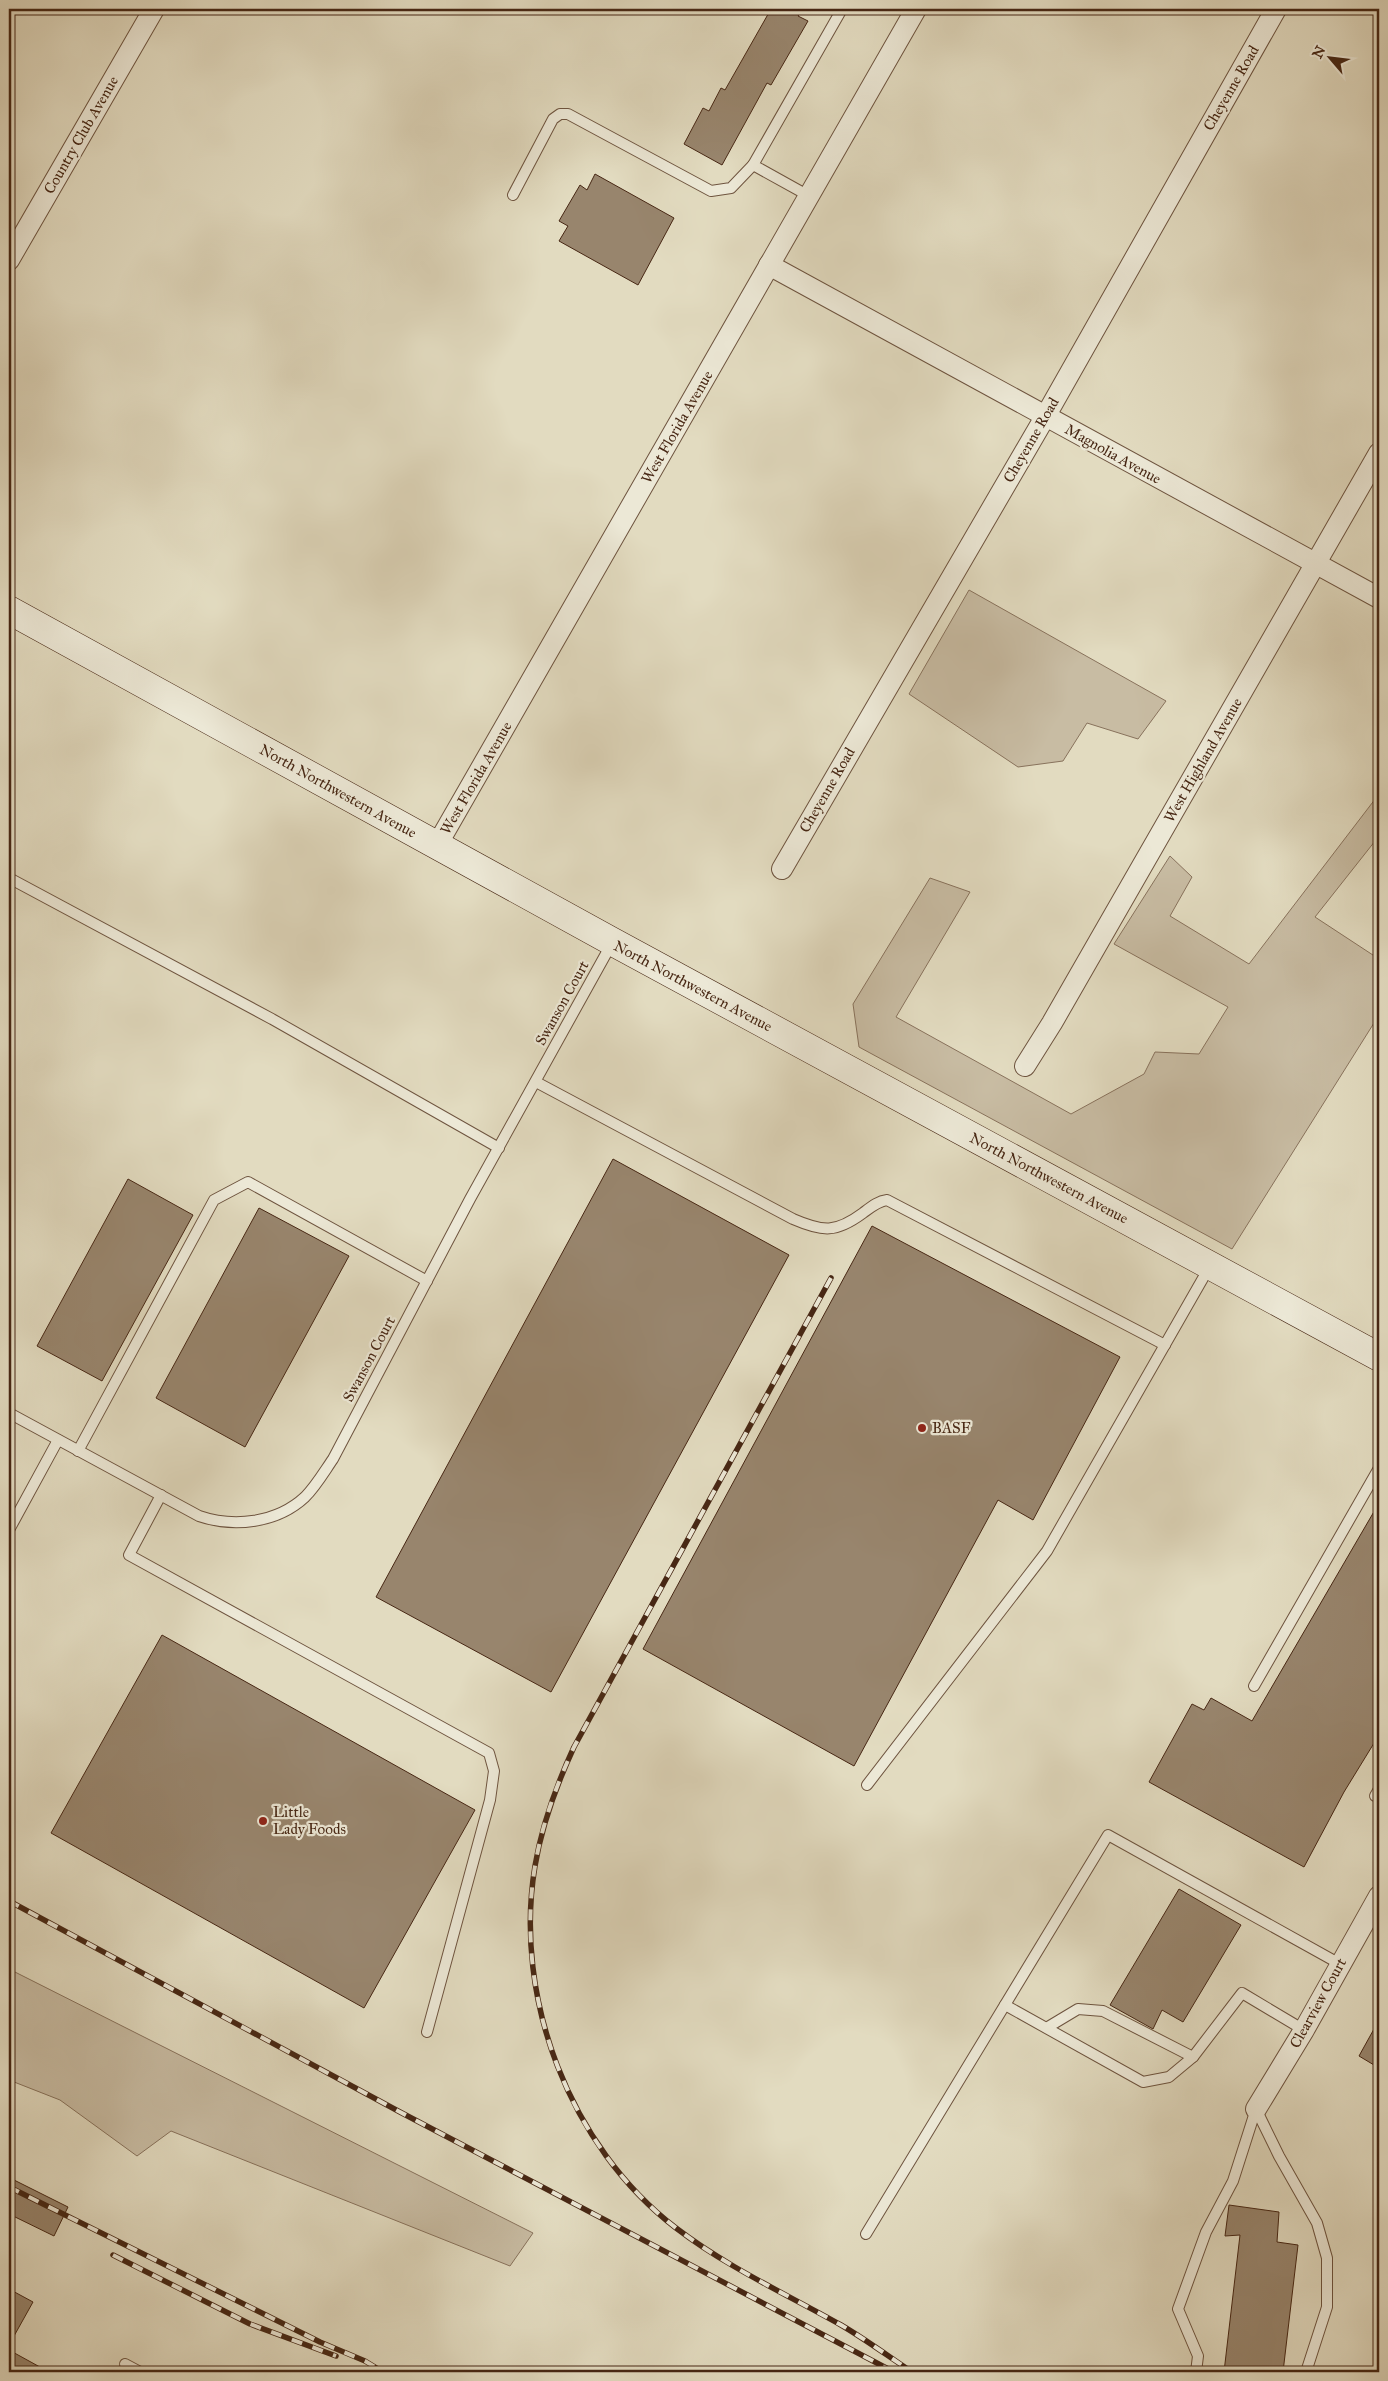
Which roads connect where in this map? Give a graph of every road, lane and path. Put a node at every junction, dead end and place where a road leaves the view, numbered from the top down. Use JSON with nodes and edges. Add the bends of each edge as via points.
{"nodes":[{"id":1,"x":154,"y":9,"type":"edge"},
{"id":2,"x":842,"y":9,"type":"edge"},
{"id":3,"x":916,"y":9,"type":"edge"},
{"id":4,"x":1276,"y":9,"type":"edge"},
{"id":5,"x":753,"y":165,"type":"junction"},
{"id":6,"x":512,"y":195,"type":"dead end"},
{"id":7,"x":809,"y":196,"type":"junction"},
{"id":8,"x":9,"y":260,"type":"edge"},
{"id":9,"x":769,"y":265,"type":"junction"},
{"id":10,"x":1045,"y":417,"type":"junction"},
{"id":11,"x":1379,"y":454,"type":"edge"},
{"id":12,"x":1316,"y":564,"type":"junction"},
{"id":13,"x":1379,"y":598,"type":"edge"},
{"id":14,"x":9,"y":610,"type":"edge"},
{"id":15,"x":437,"y":845,"type":"junction"},
{"id":16,"x":782,"y":869,"type":"dead end"},
{"id":17,"x":9,"y":878,"type":"edge"},
{"id":18,"x":613,"y":942,"type":"junction"},
{"id":19,"x":1024,"y":1066,"type":"dead end"},
{"id":20,"x":536,"y":1082,"type":"junction"},
{"id":21,"x":499,"y":1148,"type":"junction"},
{"id":22,"x":1211,"y":1266,"type":"junction"},
{"id":23,"x":427,"y":1281,"type":"junction"},
{"id":24,"x":1165,"y":1345,"type":"junction"},
{"id":25,"x":1379,"y":1356,"type":"edge"},
{"id":26,"x":9,"y":1413,"type":"edge"},
{"id":27,"x":58,"y":1440,"type":"junction"},
{"id":28,"x":78,"y":1451,"type":"junction"},
{"id":29,"x":1379,"y":1468,"type":"edge"},
{"id":30,"x":160,"y":1495,"type":"junction"},
{"id":31,"x":9,"y":1530,"type":"edge"},
{"id":32,"x":1254,"y":1686,"type":"dead end"},
{"id":33,"x":868,"y":1785,"type":"dead end"},
{"id":34,"x":1379,"y":1896,"type":"edge"},
{"id":35,"x":1340,"y":1964,"type":"junction"},
{"id":36,"x":1005,"y":2005,"type":"junction"},
{"id":37,"x":1048,"y":2027,"type":"junction"},
{"id":38,"x":1304,"y":2030,"type":"junction"},
{"id":39,"x":428,"y":2032,"type":"dead end"},
{"id":40,"x":1192,"y":2057,"type":"junction"},
{"id":41,"x":1256,"y":2109,"type":"junction"},
{"id":42,"x":866,"y":2234,"type":"dead end"},
{"id":43,"x":124,"y":2364,"type":"dead end"},
{"id":44,"x":140,"y":2372,"type":"edge"},
{"id":45,"x":1196,"y":2372,"type":"edge"},
{"id":46,"x":1306,"y":2372,"type":"edge"}],
"edges":[{"from":1,"to":8,"type":"street","name":"Country Club Avenue"},
{"from":2,"to":5,"type":"lane"},
{"from":3,"to":7,"type":"street","name":"West Florida Avenue"},
{"from":4,"to":10,"type":"street","name":"Cheyenne Road"},
{"from":5,"to":6,"type":"lane","via":[[731,188],[711,191],[568,114],[560,114],[553,119]]},
{"from":5,"to":7,"type":"lane"},
{"from":7,"to":9,"type":"street","name":"West Florida Avenue"},
{"from":9,"to":10,"type":"street","name":"Magnolia Avenue"},
{"from":9,"to":15,"type":"street","name":"West Florida Avenue"},
{"from":10,"to":12,"type":"street","name":"Magnolia Avenue"},
{"from":10,"to":16,"type":"street","name":"Cheyenne Road"},
{"from":11,"to":12,"type":"street","name":"West Highland Avenue"},
{"from":12,"to":13,"type":"street","name":"Magnolia Avenue"},
{"from":12,"to":19,"type":"street","name":"West Highland Avenue","via":[[1052,1023]]},
{"from":14,"to":15,"type":"street","name":"North Northwestern Avenue"},
{"from":15,"to":18,"type":"street","name":"North Northwestern Avenue"},
{"from":17,"to":21,"type":"lane","via":[[272,1019]]},
{"from":18,"to":20,"type":"lane","name":"Swanson Court"},
{"from":18,"to":22,"type":"street","name":"North Northwestern Avenue"},
{"from":20,"to":21,"type":"lane","name":"Swanson Court"},
{"from":20,"to":24,"type":"lane","via":[[801,1223],[816,1229],[838,1228],[880,1201],[887,1200]]},
{"from":21,"to":23,"type":"lane","name":"Swanson Court"},
{"from":22,"to":24,"type":"lane"},
{"from":22,"to":25,"type":"street","name":"North Northwestern Avenue"},
{"from":23,"to":28,"type":"lane","via":[[248,1182],[214,1200]]},
{"from":23,"to":30,"type":"lane","name":"Swanson Court","via":[[332,1460],[304,1498],[284,1511],[254,1522],[238,1523],[199,1516]]},
{"from":24,"to":33,"type":"lane","via":[[1046,1551]]},
{"from":26,"to":27,"type":"lane","name":"Swanson Court"},
{"from":27,"to":28,"type":"lane","name":"Swanson Court"},
{"from":27,"to":31,"type":"lane"},
{"from":28,"to":30,"type":"lane","name":"Swanson Court"},
{"from":29,"to":32,"type":"lane"},
{"from":30,"to":39,"type":"lane","via":[[129,1555],[488,1753],[494,1771],[490,1800]]},
{"from":34,"to":35,"type":"street","name":"Clearview Court"},
{"from":35,"to":36,"type":"lane","via":[[1108,1835]]},
{"from":35,"to":38,"type":"street","name":"Clearview Court"},
{"from":36,"to":37,"type":"lane"},
{"from":36,"to":42,"type":"lane"},
{"from":37,"to":40,"type":"lane","via":[[1078,2009],[1103,2011]]},
{"from":37,"to":40,"type":"lane","via":[[1144,2082],[1169,2078]]},
{"from":38,"to":40,"type":"lane","via":[[1242,1993]]},
{"from":38,"to":41,"type":"street","name":"Clearview Court"},
{"from":41,"to":45,"type":"lane","via":[[1234,2181],[1206,2232],[1178,2309],[1198,2356]]},
{"from":41,"to":46,"type":"lane","via":[[1317,2223],[1327,2258],[1327,2307]]},
{"from":43,"to":44,"type":"lane"}]}
